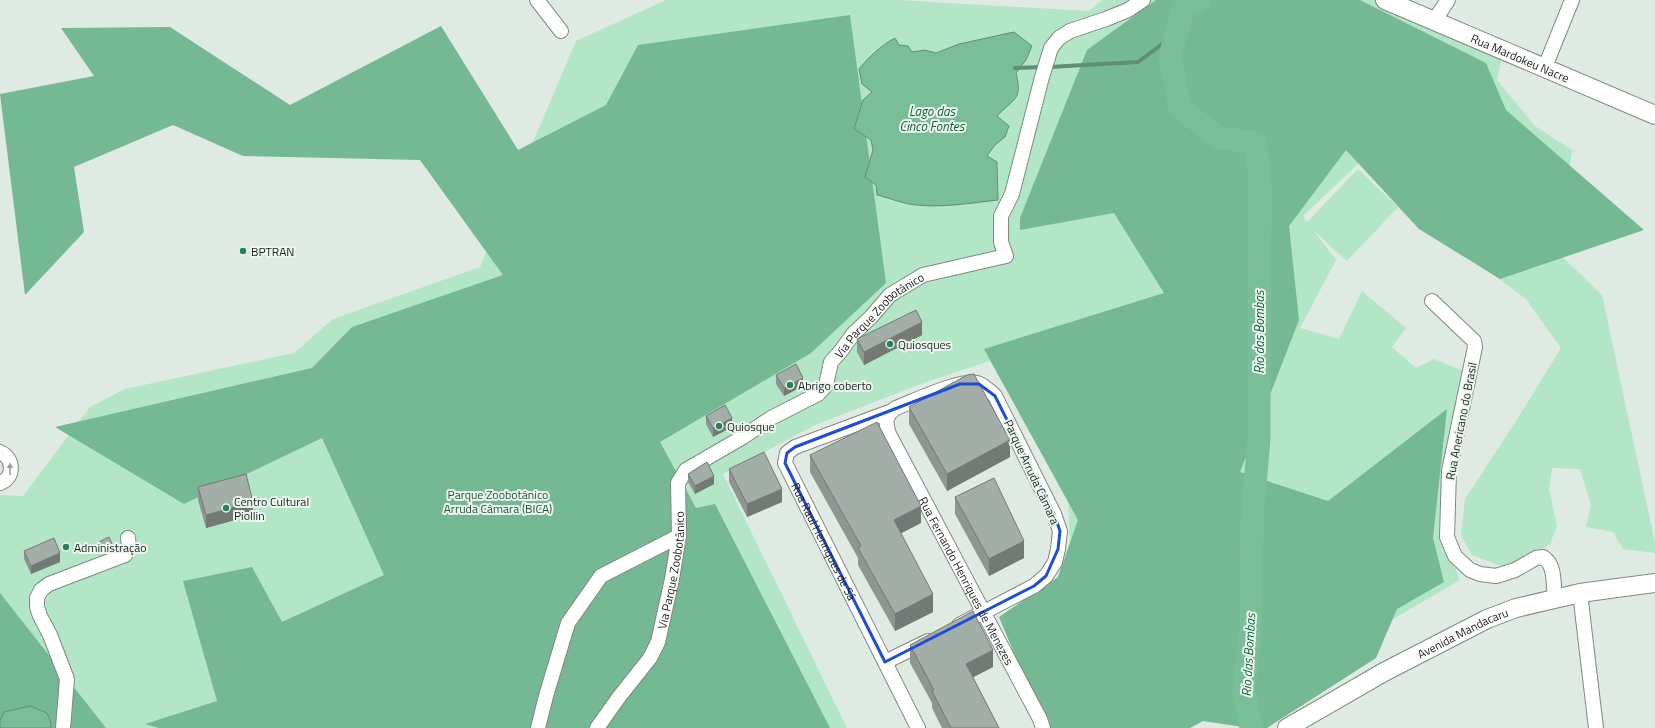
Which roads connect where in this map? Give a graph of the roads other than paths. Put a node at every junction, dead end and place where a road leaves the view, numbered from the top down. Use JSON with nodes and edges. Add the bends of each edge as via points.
{"nodes":[{"id":1,"x":537,"y":0,"type":"edge"},
{"id":2,"x":1143,"y":0,"type":"edge"},
{"id":3,"x":1385,"y":0,"type":"edge"},
{"id":4,"x":1448,"y":0,"type":"edge"},
{"id":5,"x":1572,"y":0,"type":"edge"},
{"id":6,"x":1434,"y":21,"type":"junction"},
{"id":7,"x":561,"y":31,"type":"dead end"},
{"id":8,"x":1545,"y":67,"type":"junction"},
{"id":9,"x":1655,"y":115,"type":"edge"},
{"id":10,"x":1432,"y":301,"type":"dead end"},
{"id":11,"x":889,"y":412,"type":"junction"},
{"id":12,"x":0,"y":452,"type":"edge"},
{"id":13,"x":0,"y":483,"type":"edge"},
{"id":14,"x":679,"y":536,"type":"junction"},
{"id":15,"x":128,"y":538,"type":"dead end"},
{"id":16,"x":1655,"y":583,"type":"edge"},
{"id":17,"x":1580,"y":593,"type":"junction"},
{"id":18,"x":1555,"y":599,"type":"junction"},
{"id":19,"x":984,"y":613,"type":"junction"},
{"id":20,"x":885,"y":662,"type":"junction"},
{"id":21,"x":63,"y":728,"type":"edge"},
{"id":22,"x":538,"y":728,"type":"edge"},
{"id":23,"x":597,"y":728,"type":"edge"},
{"id":24,"x":918,"y":728,"type":"edge"},
{"id":25,"x":1042,"y":728,"type":"edge"},
{"id":26,"x":1287,"y":728,"type":"edge"},
{"id":27,"x":1596,"y":728,"type":"edge"}],
"edges":[{"from":1,"to":7,"type":"street"},
{"from":2,"to":14,"type":"street","name":"Via Parque Zoobotânico","via":[[1128,10],[1070,31],[1059,38],[1051,48],[1012,194],[1001,216],[1001,242],[1006,256],[923,275],[890,295],[831,362],[826,384],[818,394],[770,418],[686,470],[678,483]]},
{"from":3,"to":6,"type":"main road","name":"Rua Mardokeu Nacre"},
{"from":4,"to":6,"type":"street"},
{"from":5,"to":8,"type":"street"},
{"from":6,"to":8,"type":"main road","name":"Rua Mardokeu Nacre"},
{"from":8,"to":9,"type":"main road","name":"Rua Mardokeu Nacre"},
{"from":10,"to":18,"type":"street","name":"Rua Anericano do Brasil","via":[[1474,341],[1475,347],[1449,471],[1447,537],[1455,556],[1470,570],[1480,574],[1496,576],[1543,557],[1551,566]]},
{"from":11,"to":19,"type":"street","name":"Rua Fernando Henriques de Menezes","via":[[886,419],[889,434]]},
{"from":11,"to":19,"type":"street","name":"Parque Arruda Câmara","via":[[960,384],[972,382],[986,388],[995,396],[1054,514],[1060,531],[1058,549],[1046,576],[1034,586]]},
{"from":11,"to":20,"type":"street","name":"Rua Raul Henriques de Sá","via":[[795,447],[787,453],[785,463]]},
{"from":13,"to":12,"type":"street","one_way":true,"via":[[8,478],[11,470],[6,455]]},
{"from":14,"to":22,"type":"street","via":[[601,576],[568,623]]},
{"from":14,"to":23,"type":"street","name":"Via Parque Zoobotânico","via":[[658,642],[650,658]]},
{"from":15,"to":21,"type":"street","via":[[129,548],[125,555],[49,584],[41,590],[37,598],[40,616],[67,679]]},
{"from":16,"to":17,"type":"main road","name":"Avenida Mandacaru"},
{"from":17,"to":18,"type":"main road","name":"Avenida Mandacaru"},
{"from":17,"to":27,"type":"street"},
{"from":18,"to":26,"type":"main road","name":"Avenida Mandacaru","via":[[1516,608],[1487,619],[1384,672]]},
{"from":19,"to":20,"type":"street","name":"Parque Arruda Câmara"},
{"from":19,"to":25,"type":"street","name":"Rua Fernando Henriques de Menezes","via":[[1040,719]]},
{"from":20,"to":24,"type":"street","name":"Rua Raul Henriques de Sá"}]}
